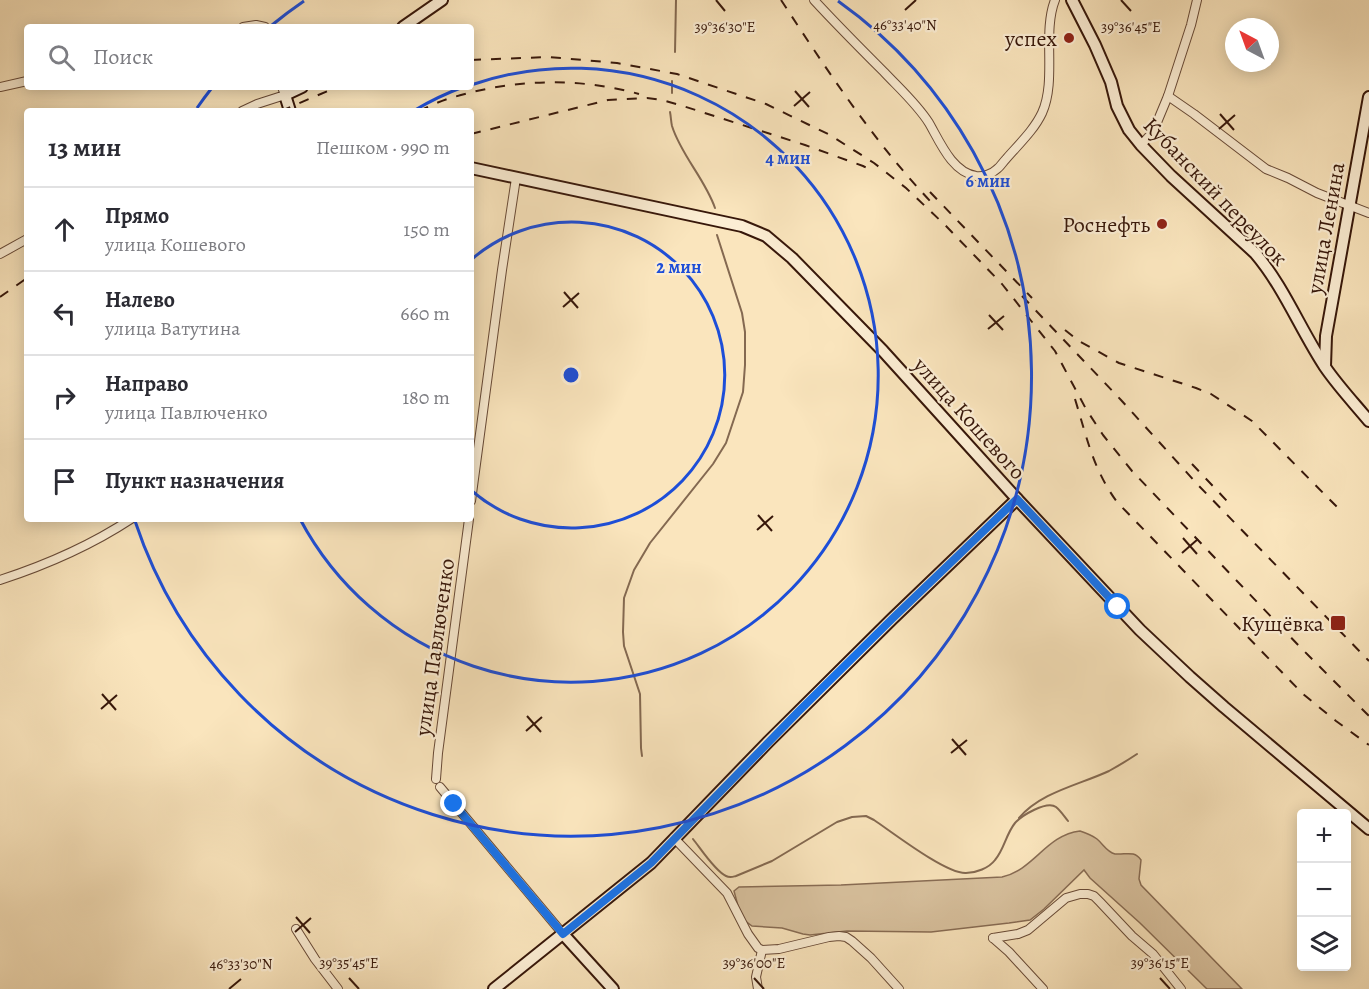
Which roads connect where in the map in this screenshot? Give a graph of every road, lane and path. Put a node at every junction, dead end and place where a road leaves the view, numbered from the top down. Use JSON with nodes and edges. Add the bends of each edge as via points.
{"nodes":[{"id":1,"x":442,"y":0,"type":"edge"},
{"id":2,"x":814,"y":0,"type":"edge"},
{"id":3,"x":1055,"y":0,"type":"edge"},
{"id":4,"x":1072,"y":0,"type":"edge"},
{"id":5,"x":1197,"y":0,"type":"edge"},
{"id":6,"x":407,"y":24,"type":"edge"},
{"id":7,"x":24,"y":82,"type":"edge"},
{"id":8,"x":0,"y":87,"type":"edge"},
{"id":9,"x":284,"y":91,"type":"edge"},
{"id":10,"x":1168,"y":96,"type":"junction"},
{"id":11,"x":1369,"y":97,"type":"edge"},
{"id":12,"x":248,"y":108,"type":"edge"},
{"id":13,"x":289,"y":108,"type":"edge"},
{"id":14,"x":1141,"y":145,"type":"junction"},
{"id":15,"x":474,"y":169,"type":"edge"},
{"id":16,"x":516,"y":178,"type":"junction"},
{"id":17,"x":1349,"y":206,"type":"junction"},
{"id":18,"x":1369,"y":213,"type":"edge"},
{"id":19,"x":24,"y":241,"type":"edge"},
{"id":20,"x":0,"y":254,"type":"edge"},
{"id":21,"x":1325,"y":366,"type":"junction"},
{"id":22,"x":1369,"y":421,"type":"edge"},
{"id":23,"x":474,"y":478,"type":"edge"},
{"id":24,"x":1017,"y":499,"type":"junction"},
{"id":25,"x":126,"y":522,"type":"edge"},
{"id":26,"x":469,"y":522,"type":"edge"},
{"id":27,"x":0,"y":580,"type":"edge"},
{"id":28,"x":1369,"y":829,"type":"edge"},
{"id":29,"x":675,"y":838,"type":"junction"},
{"id":30,"x":296,"y":929,"type":"dead end"},
{"id":31,"x":563,"y":934,"type":"junction"},
{"id":32,"x":762,"y":950,"type":"junction"},
{"id":33,"x":338,"y":989,"type":"edge"},
{"id":34,"x":494,"y":989,"type":"edge"},
{"id":35,"x":613,"y":989,"type":"edge"},
{"id":36,"x":758,"y":989,"type":"edge"},
{"id":37,"x":899,"y":989,"type":"edge"},
{"id":38,"x":1043,"y":989,"type":"edge"},
{"id":39,"x":1181,"y":989,"type":"edge"}],
"edges":[{"from":1,"to":6,"type":"street"},
{"from":2,"to":3,"type":"street","via":[[905,93],[952,160],[975,176],[997,170],[1044,110]]},
{"from":4,"to":14,"type":"street","name":"Кубанский переулок","via":[[1111,82],[1117,106]]},
{"from":5,"to":10,"type":"street"},
{"from":7,"to":8,"type":"street"},
{"from":9,"to":12,"type":"street"},
{"from":9,"to":13,"type":"street"},
{"from":10,"to":14,"type":"street","via":[[1153,132]]},
{"from":10,"to":17,"type":"street","via":[[1266,169]]},
{"from":11,"to":17,"type":"street","name":"улица Ленина"},
{"from":14,"to":21,"type":"street","name":"Кубанский переулок","via":[[1255,253],[1279,285]]},
{"from":15,"to":16,"type":"street","name":"улица Кошевого"},
{"from":16,"to":23,"type":"street"},
{"from":16,"to":24,"type":"street","name":"улица Кошевого","via":[[742,226],[766,236],[883,351]]},
{"from":17,"to":18,"type":"street"},
{"from":17,"to":21,"type":"street","name":"улица Ленина","via":[[1326,336]]},
{"from":19,"to":20,"type":"street"},
{"from":21,"to":22,"type":"street","name":"Кубанский переулок"},
{"from":24,"to":28,"type":"street","name":"улица Кошевого","via":[[1161,650]]},
{"from":24,"to":29,"type":"street"},
{"from":25,"to":27,"type":"street","via":[[84,547]]},
{"from":26,"to":31,"type":"street","name":"улица Павлюченко","via":[[438,753],[438,783]]},
{"from":29,"to":31,"type":"street","via":[[651,863]]},
{"from":29,"to":32,"type":"street","via":[[727,893],[748,934]]},
{"from":30,"to":33,"type":"street"},
{"from":31,"to":34,"type":"street"},
{"from":31,"to":35,"type":"street"},
{"from":32,"to":36,"type":"street","via":[[756,977]]},
{"from":32,"to":37,"type":"street","via":[[846,937]]},
{"from":38,"to":39,"type":"street","via":[[993,938],[1028,930],[1066,898],[1080,894],[1094,896],[1153,954]]}]}
